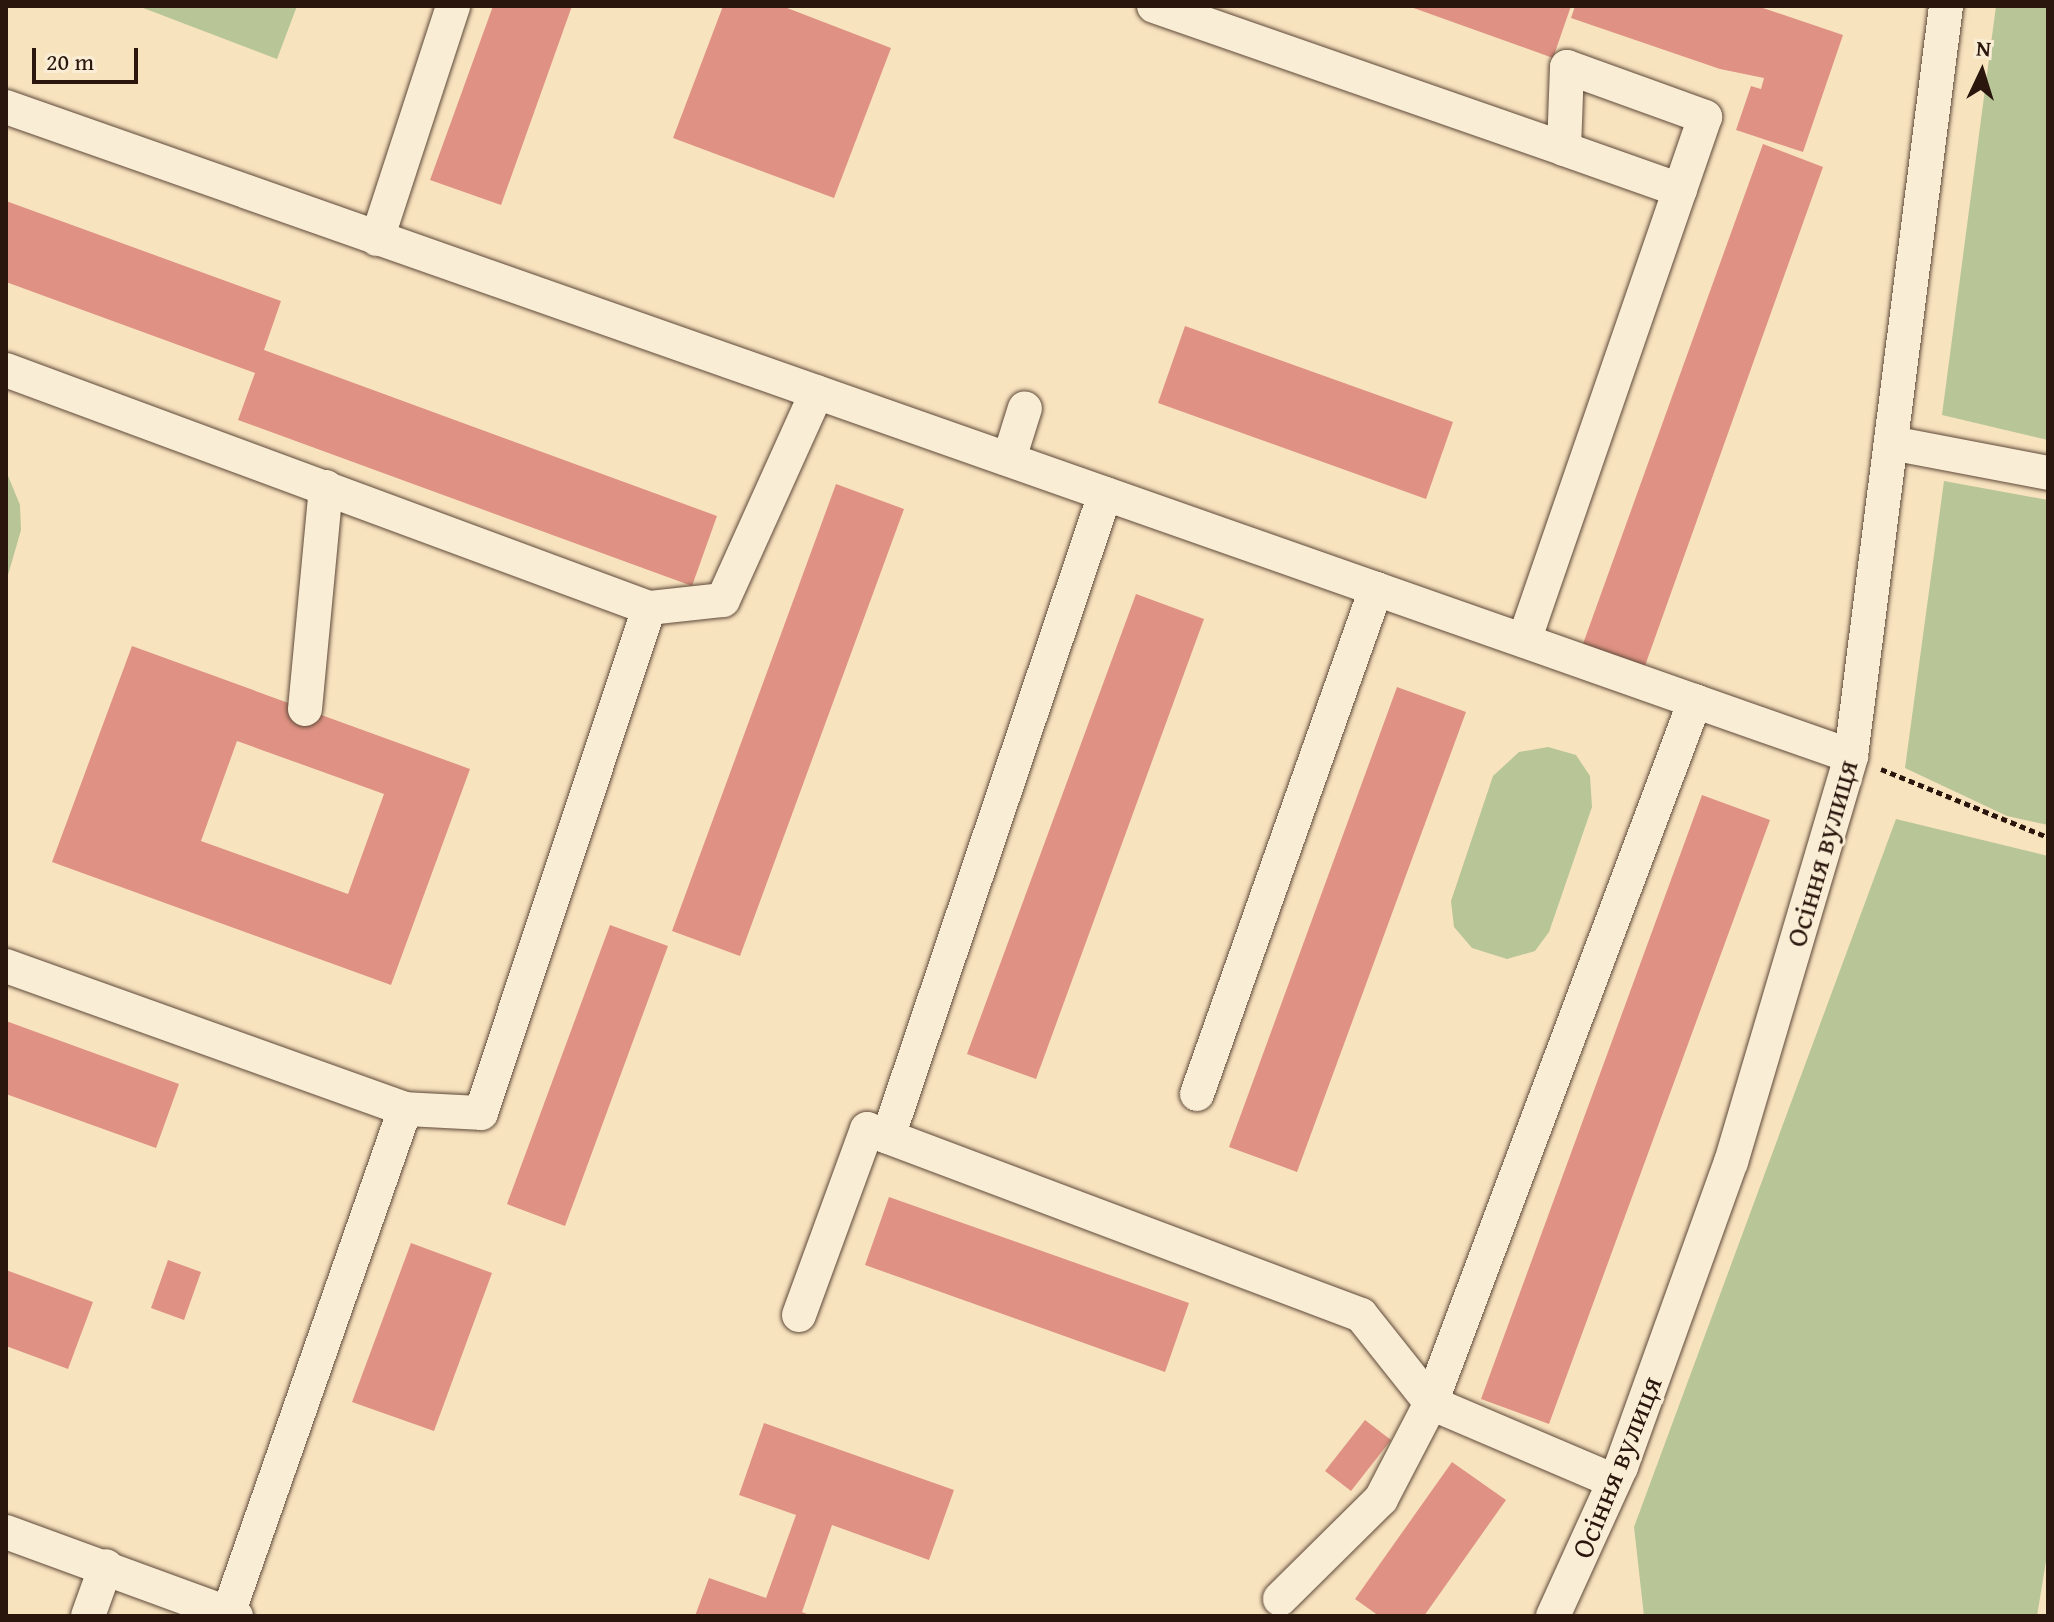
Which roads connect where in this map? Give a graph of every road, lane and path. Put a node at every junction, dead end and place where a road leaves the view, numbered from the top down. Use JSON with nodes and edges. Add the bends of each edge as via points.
{"nodes":[{"id":1,"x":453,"y":6,"type":"edge"},
{"id":2,"x":1154,"y":6,"type":"edge"},
{"id":3,"x":1943,"y":7,"type":"edge"},
{"id":4,"x":6,"y":107,"type":"edge"},
{"id":5,"x":1564,"y":149,"type":"junction"},
{"id":6,"x":1680,"y":190,"type":"junction"},
{"id":7,"x":377,"y":239,"type":"junction"},
{"id":8,"x":6,"y":370,"type":"edge"},
{"id":9,"x":817,"y":392,"type":"junction"},
{"id":10,"x":1025,"y":408,"type":"dead end"},
{"id":11,"x":1891,"y":443,"type":"junction"},
{"id":12,"x":1009,"y":459,"type":"junction"},
{"id":13,"x":2048,"y":473,"type":"edge"},
{"id":14,"x":326,"y":487,"type":"junction"},
{"id":15,"x":1105,"y":494,"type":"junction"},
{"id":16,"x":1376,"y":589,"type":"junction"},
{"id":17,"x":649,"y":608,"type":"junction"},
{"id":18,"x":1524,"y":641,"type":"junction"},
{"id":19,"x":1695,"y":701,"type":"junction"},
{"id":20,"x":305,"y":709,"type":"dead end"},
{"id":21,"x":1851,"y":756,"type":"junction"},
{"id":22,"x":2048,"y":837,"type":"edge"},
{"id":23,"x":6,"y":966,"type":"edge"},
{"id":24,"x":1197,"y":1094,"type":"dead end"},
{"id":25,"x":405,"y":1109,"type":"junction"},
{"id":26,"x":888,"y":1137,"type":"junction"},
{"id":27,"x":799,"y":1315,"type":"dead end"},
{"id":28,"x":1431,"y":1403,"type":"junction"},
{"id":29,"x":1614,"y":1481,"type":"junction"},
{"id":30,"x":6,"y":1532,"type":"edge"},
{"id":31,"x":106,"y":1566,"type":"junction"},
{"id":32,"x":1277,"y":1610,"type":"edge"},
{"id":33,"x":232,"y":1614,"type":"edge"},
{"id":34,"x":88,"y":1616,"type":"edge"},
{"id":35,"x":1553,"y":1616,"type":"edge"}],
"edges":[{"from":1,"to":7,"type":"street"},
{"from":2,"to":5,"type":"street"},
{"from":3,"to":11,"type":"street","name":"Осіння вулиця"},
{"from":4,"to":7,"type":"street"},
{"from":5,"to":6,"type":"street"},
{"from":5,"to":6,"type":"street","via":[[1567,67],[1705,117]]},
{"from":6,"to":18,"type":"street"},
{"from":7,"to":9,"type":"street"},
{"from":8,"to":14,"type":"street"},
{"from":9,"to":12,"type":"street"},
{"from":9,"to":17,"type":"street","via":[[723,600]]},
{"from":10,"to":12,"type":"street"},
{"from":11,"to":13,"type":"street"},
{"from":11,"to":21,"type":"street","name":"Осіння вулиця"},
{"from":12,"to":15,"type":"street"},
{"from":14,"to":17,"type":"street"},
{"from":14,"to":20,"type":"street"},
{"from":15,"to":16,"type":"street"},
{"from":15,"to":26,"type":"street"},
{"from":16,"to":18,"type":"street"},
{"from":16,"to":24,"type":"street"},
{"from":17,"to":25,"type":"street","via":[[481,1113]]},
{"from":18,"to":19,"type":"street"},
{"from":19,"to":21,"type":"street"},
{"from":19,"to":28,"type":"street"},
{"from":21,"to":22,"type":"path"},
{"from":21,"to":29,"type":"street","name":"Осіння вулиця","via":[[1731,1162]]},
{"from":23,"to":25,"type":"street"},
{"from":25,"to":33,"type":"street"},
{"from":26,"to":27,"type":"street","via":[[867,1129]]},
{"from":26,"to":28,"type":"street","via":[[1361,1315]]},
{"from":28,"to":29,"type":"street"},
{"from":28,"to":32,"type":"street","via":[[1381,1499]]},
{"from":29,"to":35,"type":"street","name":"Осіння вулиця"},
{"from":30,"to":31,"type":"street"},
{"from":31,"to":33,"type":"street"},
{"from":31,"to":34,"type":"street"}]}
